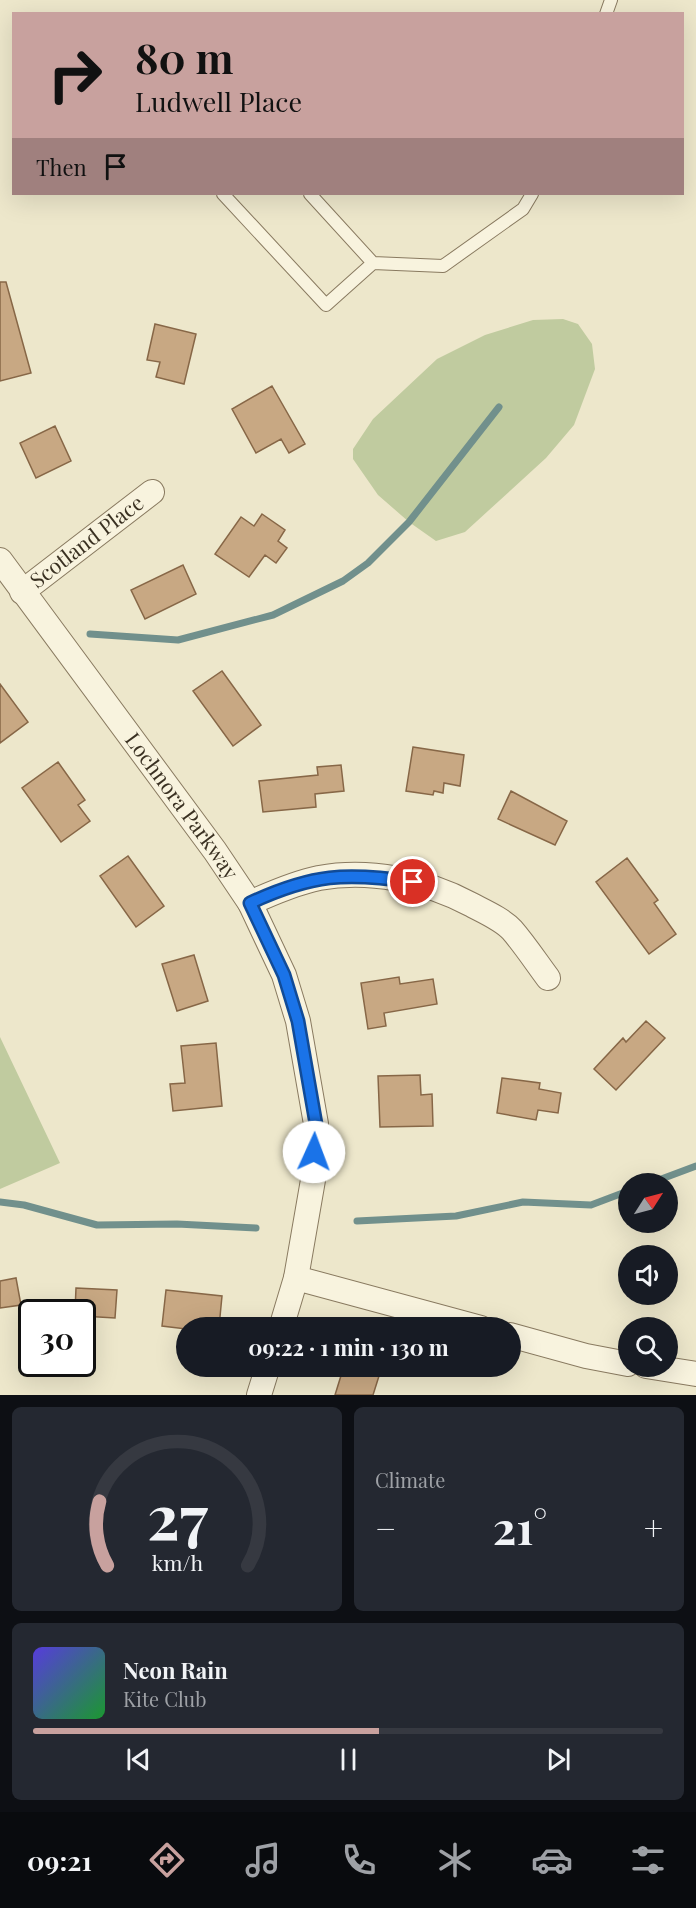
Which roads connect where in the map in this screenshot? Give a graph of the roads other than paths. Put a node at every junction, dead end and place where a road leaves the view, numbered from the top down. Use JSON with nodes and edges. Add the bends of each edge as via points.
{"nodes":[{"id":1,"x":224,"y":195,"type":"edge"},
{"id":2,"x":311,"y":195,"type":"edge"},
{"id":3,"x":531,"y":195,"type":"edge"},
{"id":4,"x":373,"y":263,"type":"junction"},
{"id":5,"x":152,"y":492,"type":"dead end"},
{"id":6,"x":0,"y":560,"type":"edge"},
{"id":7,"x":22,"y":592,"type":"junction"},
{"id":8,"x":250,"y":903,"type":"junction"},
{"id":9,"x":548,"y":978,"type":"dead end"},
{"id":10,"x":296,"y":1278,"type":"junction"},
{"id":11,"x":284,"y":1317,"type":"edge"},
{"id":12,"x":440,"y":1317,"type":"edge"},
{"id":13,"x":521,"y":1338,"type":"edge"},
{"id":14,"x":618,"y":1362,"type":"edge"},
{"id":15,"x":678,"y":1371,"type":"edge"},
{"id":16,"x":696,"y":1374,"type":"edge"},
{"id":17,"x":264,"y":1377,"type":"edge"},
{"id":18,"x":258,"y":1395,"type":"edge"}],
"edges":[{"from":1,"to":4,"type":"lane","via":[[326,305]]},
{"from":2,"to":4,"type":"lane"},
{"from":3,"to":4,"type":"lane","via":[[523,209],[443,266]]},
{"from":5,"to":7,"type":"street","name":"Scotland Place"},
{"from":6,"to":7,"type":"street","name":"Lochnora Parkway"},
{"from":7,"to":8,"type":"street","name":"Lochnora Parkway","via":[[216,851]]},
{"from":8,"to":9,"type":"street","via":[[279,890],[341,875],[413,882],[451,894],[511,929]]},
{"from":8,"to":10,"type":"street","name":"Lochnora Parkway","via":[[284,975],[298,1021],[316,1124],[313,1180]]},
{"from":10,"to":11,"type":"street","name":"Lochnora Parkway"},
{"from":10,"to":12,"type":"street"},
{"from":13,"to":14,"type":"street"},
{"from":15,"to":16,"type":"street"},
{"from":17,"to":18,"type":"street"}]}
